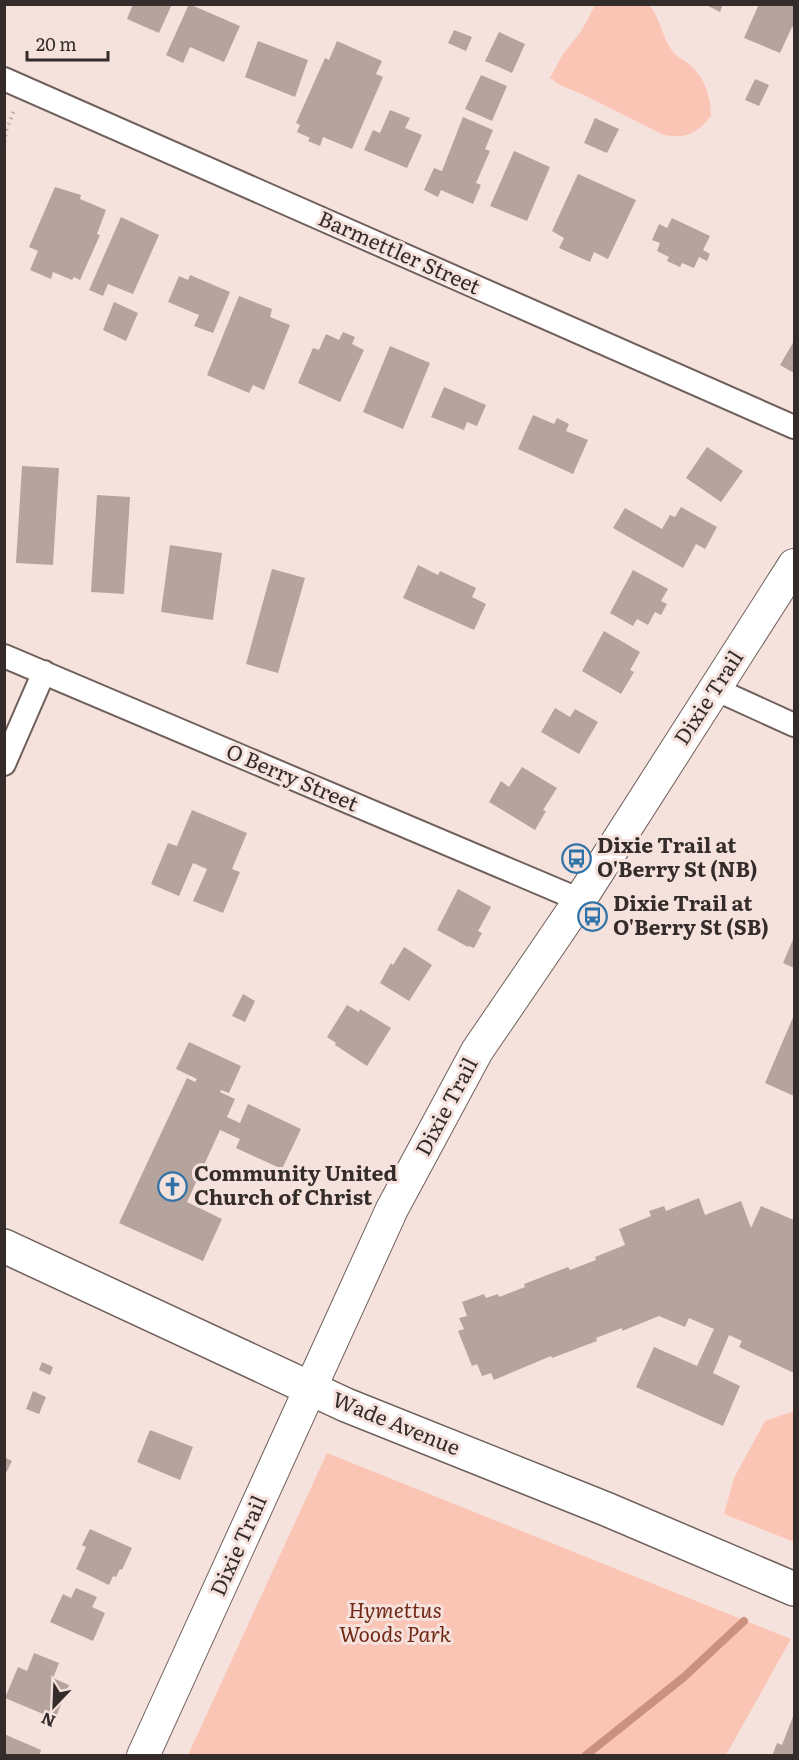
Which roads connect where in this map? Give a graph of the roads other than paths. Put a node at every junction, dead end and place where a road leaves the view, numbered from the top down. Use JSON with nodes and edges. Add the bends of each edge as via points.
{"nodes":[{"id":1,"x":14,"y":83,"type":"edge"},
{"id":2,"x":795,"y":427,"type":"edge"},
{"id":3,"x":795,"y":564,"type":"edge"},
{"id":4,"x":4,"y":656,"type":"edge"},
{"id":5,"x":44,"y":672,"type":"junction"},
{"id":6,"x":715,"y":689,"type":"junction"},
{"id":7,"x":795,"y":724,"type":"edge"},
{"id":8,"x":4,"y":764,"type":"edge"},
{"id":9,"x":580,"y":900,"type":"junction"},
{"id":10,"x":4,"y":1246,"type":"edge"},
{"id":11,"x":310,"y":1388,"type":"junction"},
{"id":12,"x":795,"y":1589,"type":"edge"},
{"id":13,"x":144,"y":1755,"type":"edge"}],
"edges":[{"from":1,"to":2,"type":"street","name":"Barmettler Street"},
{"from":3,"to":6,"type":"main road","name":"Dixie Trail"},
{"from":4,"to":5,"type":"street","name":"O Berry Street"},
{"from":5,"to":8,"type":"street"},
{"from":5,"to":9,"type":"street","name":"O Berry Street"},
{"from":6,"to":7,"type":"street"},
{"from":6,"to":9,"type":"main road","name":"Dixie Trail"},
{"from":9,"to":11,"type":"main road","name":"Dixie Trail","via":[[477,1051],[392,1209]]},
{"from":10,"to":11,"type":"main road","name":"Wade Avenue"},
{"from":11,"to":12,"type":"main road","name":"Wade Avenue"},
{"from":11,"to":13,"type":"main road","name":"Dixie Trail"}]}
